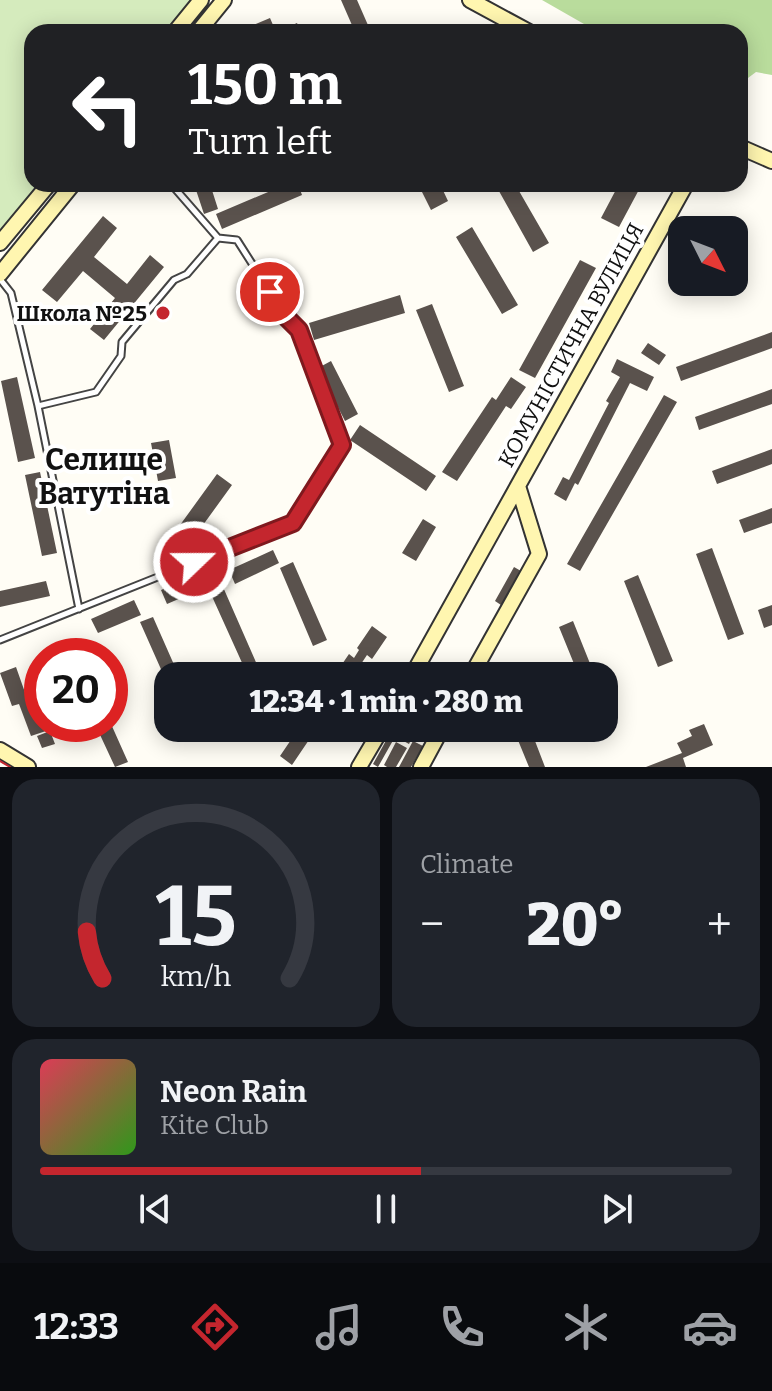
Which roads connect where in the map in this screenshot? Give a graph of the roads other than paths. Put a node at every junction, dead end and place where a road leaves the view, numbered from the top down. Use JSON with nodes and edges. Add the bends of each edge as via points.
{"nodes":[{"id":1,"x":201,"y":0,"type":"edge"},
{"id":2,"x":224,"y":0,"type":"edge"},
{"id":3,"x":470,"y":0,"type":"edge"},
{"id":4,"x":182,"y":24,"type":"edge"},
{"id":5,"x":204,"y":24,"type":"edge"},
{"id":6,"x":514,"y":24,"type":"edge"},
{"id":7,"x":748,"y":150,"type":"edge"},
{"id":8,"x":772,"y":161,"type":"edge"},
{"id":9,"x":42,"y":192,"type":"edge"},
{"id":10,"x":67,"y":192,"type":"edge"},
{"id":11,"x":178,"y":192,"type":"edge"},
{"id":12,"x":682,"y":192,"type":"edge"},
{"id":13,"x":218,"y":238,"type":"junction"},
{"id":14,"x":0,"y":243,"type":"edge"},
{"id":15,"x":0,"y":276,"type":"edge"},
{"id":16,"x":38,"y":406,"type":"junction"},
{"id":17,"x":518,"y":486,"type":"junction"},
{"id":18,"x":79,"y":609,"type":"junction"},
{"id":19,"x":0,"y":640,"type":"edge"},
{"id":20,"x":420,"y":662,"type":"edge"},
{"id":21,"x":479,"y":662,"type":"edge"},
{"id":22,"x":374,"y":742,"type":"edge"},
{"id":23,"x":434,"y":742,"type":"edge"},
{"id":24,"x":0,"y":750,"type":"edge"},
{"id":25,"x":28,"y":767,"type":"edge"},
{"id":26,"x":359,"y":767,"type":"edge"},
{"id":27,"x":421,"y":767,"type":"edge"}],
"edges":[{"from":1,"to":4,"type":"street"},
{"from":2,"to":5,"type":"street"},
{"from":3,"to":6,"type":"street"},
{"from":7,"to":8,"type":"street"},
{"from":9,"to":14,"type":"street"},
{"from":10,"to":15,"type":"street"},
{"from":11,"to":13,"type":"lane"},
{"from":12,"to":17,"type":"street","name":"КОМУНІСТИЧНА ВУЛИЦЯ"},
{"from":13,"to":16,"type":"lane","via":[[122,342],[121,356],[96,392]]},
{"from":13,"to":18,"type":"lane","via":[[237,240],[299,330],[342,445],[293,523]]},
{"from":15,"to":16,"type":"lane","via":[[11,293]]},
{"from":16,"to":18,"type":"lane"},
{"from":17,"to":20,"type":"street","name":"КОМУНІСТИЧНА ВУЛИЦЯ"},
{"from":17,"to":21,"type":"street","name":"КОМУНІСТИЧНА ВУЛИЦЯ","via":[[539,554]]},
{"from":18,"to":19,"type":"lane"},
{"from":22,"to":26,"type":"street"},
{"from":23,"to":27,"type":"street"},
{"from":24,"to":25,"type":"street"}]}
